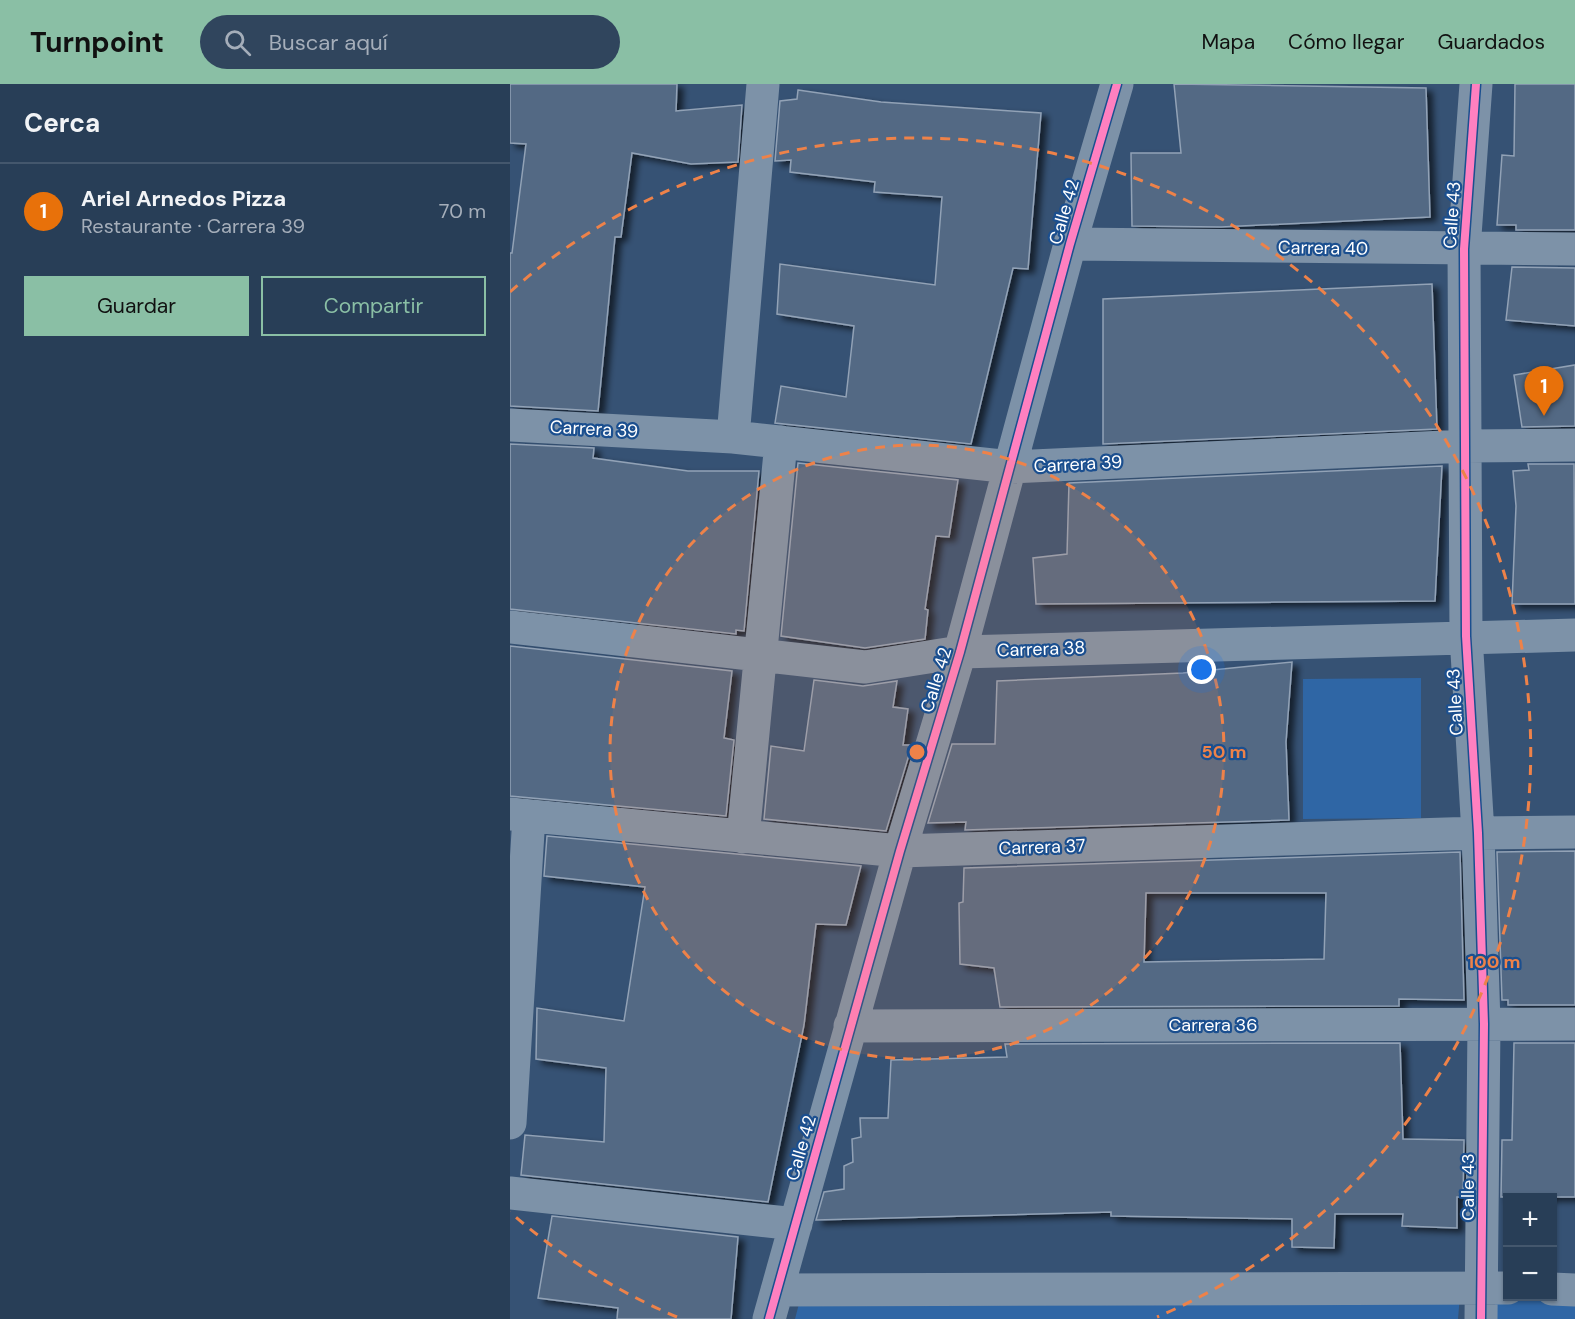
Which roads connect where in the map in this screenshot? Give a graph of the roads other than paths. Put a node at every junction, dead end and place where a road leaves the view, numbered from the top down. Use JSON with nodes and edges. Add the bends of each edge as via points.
{"nodes":[{"id":1,"x":763,"y":84,"type":"edge"},
{"id":2,"x":1117,"y":84,"type":"edge"},
{"id":3,"x":1476,"y":84,"type":"edge"},
{"id":4,"x":1070,"y":244,"type":"junction"},
{"id":5,"x":1464,"y":249,"type":"junction"},
{"id":6,"x":1575,"y":249,"type":"edge"},
{"id":7,"x":510,"y":425,"type":"edge"},
{"id":8,"x":733,"y":437,"type":"junction"},
{"id":9,"x":781,"y":442,"type":"junction"},
{"id":10,"x":1575,"y":445,"type":"edge"},
{"id":11,"x":1466,"y":446,"type":"junction"},
{"id":12,"x":1011,"y":467,"type":"junction"},
{"id":13,"x":510,"y":627,"type":"edge"},
{"id":14,"x":1575,"y":634,"type":"edge"},
{"id":15,"x":1466,"y":636,"type":"junction"},
{"id":16,"x":960,"y":652,"type":"junction"},
{"id":17,"x":762,"y":655,"type":"junction"},
{"id":18,"x":520,"y":815,"type":"edge"},
{"id":19,"x":1575,"y":832,"type":"edge"},
{"id":20,"x":1478,"y":833,"type":"junction"},
{"id":21,"x":743,"y":837,"type":"junction"},
{"id":22,"x":900,"y":852,"type":"junction"},
{"id":23,"x":1484,"y":1024,"type":"junction"},
{"id":24,"x":1575,"y":1024,"type":"edge"},
{"id":25,"x":850,"y":1026,"type":"junction"},
{"id":26,"x":510,"y":1123,"type":"edge"},
{"id":27,"x":510,"y":1193,"type":"edge"},
{"id":28,"x":796,"y":1224,"type":"junction"},
{"id":29,"x":1495,"y":1287,"type":"edge"},
{"id":30,"x":1557,"y":1289,"type":"edge"},
{"id":31,"x":1575,"y":1290,"type":"edge"},
{"id":32,"x":773,"y":1304,"type":"edge"},
{"id":33,"x":1481,"y":1319,"type":"edge"}],
"edges":[{"from":1,"to":8,"type":"street"},
{"from":2,"to":4,"type":"street","name":"Calle 42"},
{"from":3,"to":5,"type":"street","name":"Calle 43"},
{"from":4,"to":5,"type":"street","name":"Carrera 40"},
{"from":4,"to":12,"type":"street","name":"Calle 42"},
{"from":5,"to":6,"type":"street","name":"Carrera 40"},
{"from":5,"to":11,"type":"street","name":"Calle 43"},
{"from":7,"to":8,"type":"street","name":"Carrera 39"},
{"from":8,"to":9,"type":"street","name":"Carrera 39"},
{"from":9,"to":12,"type":"street","name":"Carrera 39"},
{"from":9,"to":17,"type":"street"},
{"from":10,"to":11,"type":"street","name":"Carrera 39"},
{"from":11,"to":12,"type":"street","name":"Carrera 39"},
{"from":11,"to":15,"type":"street","name":"Calle 43"},
{"from":12,"to":16,"type":"street","name":"Calle 42"},
{"from":13,"to":17,"type":"street","name":"Carrera 38"},
{"from":14,"to":15,"type":"street","name":"Carrera 38"},
{"from":15,"to":16,"type":"street","name":"Carrera 38"},
{"from":15,"to":20,"type":"street","name":"Calle 43"},
{"from":16,"to":17,"type":"street","name":"Carrera 38","via":[[865,667]]},
{"from":16,"to":22,"type":"street","name":"Calle 42"},
{"from":17,"to":21,"type":"street"},
{"from":18,"to":21,"type":"street","name":"Carrera 37"},
{"from":18,"to":26,"type":"street"},
{"from":19,"to":20,"type":"street","name":"Carrera 37"},
{"from":20,"to":22,"type":"street","name":"Carrera 37"},
{"from":20,"to":23,"type":"street","name":"Calle 43"},
{"from":21,"to":22,"type":"street","name":"Carrera 37"},
{"from":22,"to":25,"type":"street","name":"Calle 42"},
{"from":23,"to":24,"type":"street","name":"Carrera 36"},
{"from":23,"to":25,"type":"street","name":"Carrera 36"},
{"from":23,"to":29,"type":"street","name":"Calle 43"},
{"from":25,"to":28,"type":"street","name":"Calle 42"},
{"from":27,"to":28,"type":"street"},
{"from":28,"to":32,"type":"street","name":"Calle 42"},
{"from":29,"to":32,"type":"street"},
{"from":29,"to":33,"type":"street","name":"Calle 43"},
{"from":30,"to":31,"type":"street"}]}
